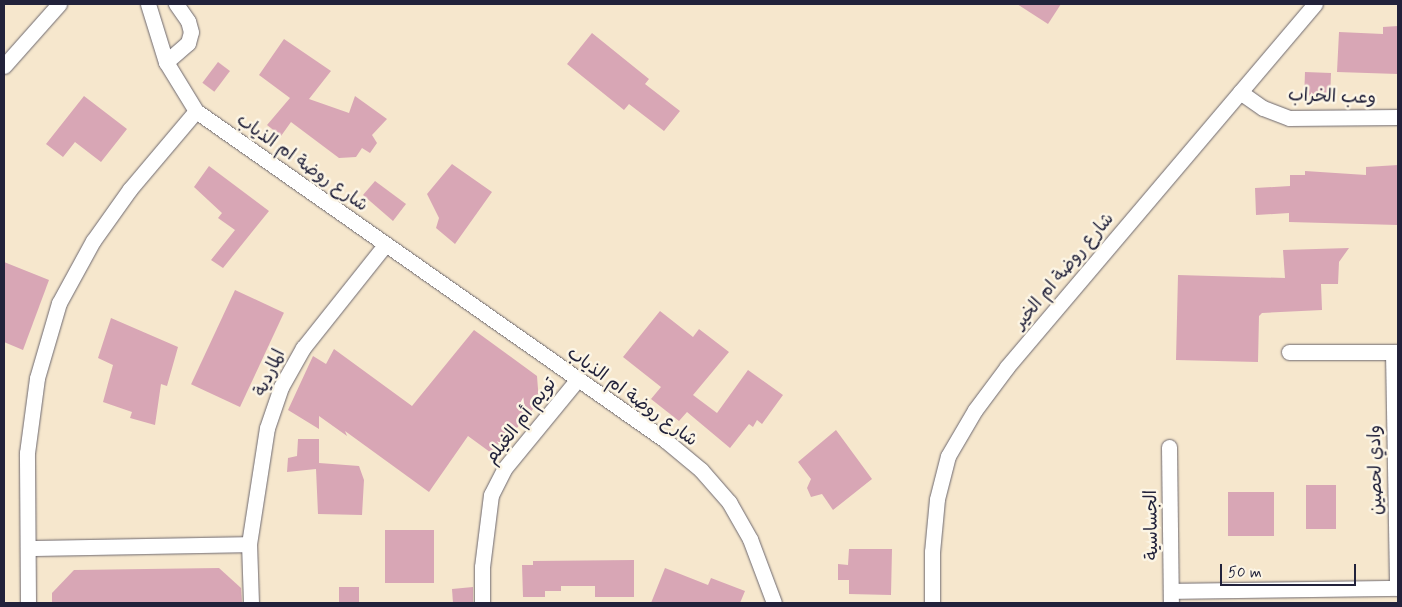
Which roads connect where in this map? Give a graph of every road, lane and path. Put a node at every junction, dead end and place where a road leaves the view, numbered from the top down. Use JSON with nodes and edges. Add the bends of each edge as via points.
{"nodes":[{"id":1,"x":59,"y":4,"type":"edge"},
{"id":2,"x":148,"y":4,"type":"edge"},
{"id":3,"x":176,"y":4,"type":"edge"},
{"id":4,"x":1315,"y":4,"type":"edge"},
{"id":5,"x":166,"y":62,"type":"junction"},
{"id":6,"x":4,"y":66,"type":"edge"},
{"id":7,"x":1240,"y":92,"type":"junction"},
{"id":8,"x":196,"y":111,"type":"junction"},
{"id":9,"x":1398,"y":117,"type":"edge"},
{"id":10,"x":385,"y":245,"type":"junction"},
{"id":11,"x":1289,"y":352,"type":"dead end"},
{"id":12,"x":1396,"y":352,"type":"edge"},
{"id":13,"x":577,"y":380,"type":"junction"},
{"id":14,"x":1169,"y":447,"type":"dead end"},
{"id":15,"x":249,"y":544,"type":"junction"},
{"id":16,"x":28,"y":548,"type":"junction"},
{"id":17,"x":1398,"y":588,"type":"edge"},
{"id":18,"x":1171,"y":597,"type":"edge"},
{"id":19,"x":28,"y":603,"type":"edge"},
{"id":20,"x":251,"y":603,"type":"edge"},
{"id":21,"x":482,"y":603,"type":"edge"},
{"id":22,"x":774,"y":603,"type":"edge"},
{"id":23,"x":932,"y":603,"type":"edge"}],
"edges":[{"from":1,"to":6,"type":"street"},
{"from":2,"to":5,"type":"street"},
{"from":3,"to":5,"type":"street","via":[[188,21],[191,32],[188,43]]},
{"from":4,"to":7,"type":"street","name":"شارع روضة ام الخير"},
{"from":5,"to":8,"type":"street"},
{"from":7,"to":9,"type":"street","name":"وعب الخراب","via":[[1263,108],[1289,118]]},
{"from":7,"to":23,"type":"street","name":"شارع روضة ام الخير","via":[[974,410],[948,456],[937,499]]},
{"from":8,"to":10,"type":"street","name":"شارع روضة ام الذياب"},
{"from":8,"to":16,"type":"street","via":[[130,189],[93,240],[59,303],[37,378],[27,453]]},
{"from":10,"to":13,"type":"street","name":"شارع روضة ام الذياب"},
{"from":10,"to":15,"type":"street","name":"الماردية","via":[[303,348],[281,387],[267,428]]},
{"from":11,"to":12,"type":"street","name":"وادي لحصين"},
{"from":12,"to":17,"type":"street","name":"وادي لحصين"},
{"from":13,"to":21,"type":"street","name":"تويم أم الغيلم","via":[[504,469],[491,495],[482,567]]},
{"from":13,"to":22,"type":"street","name":"شارع روضة ام الذياب","via":[[665,440],[701,470],[729,502],[750,538]]},
{"from":14,"to":18,"type":"street","name":"الجساسية"},
{"from":15,"to":16,"type":"street"},
{"from":15,"to":20,"type":"street","name":"الماردية"},
{"from":16,"to":19,"type":"street"},
{"from":17,"to":18,"type":"street"}]}
